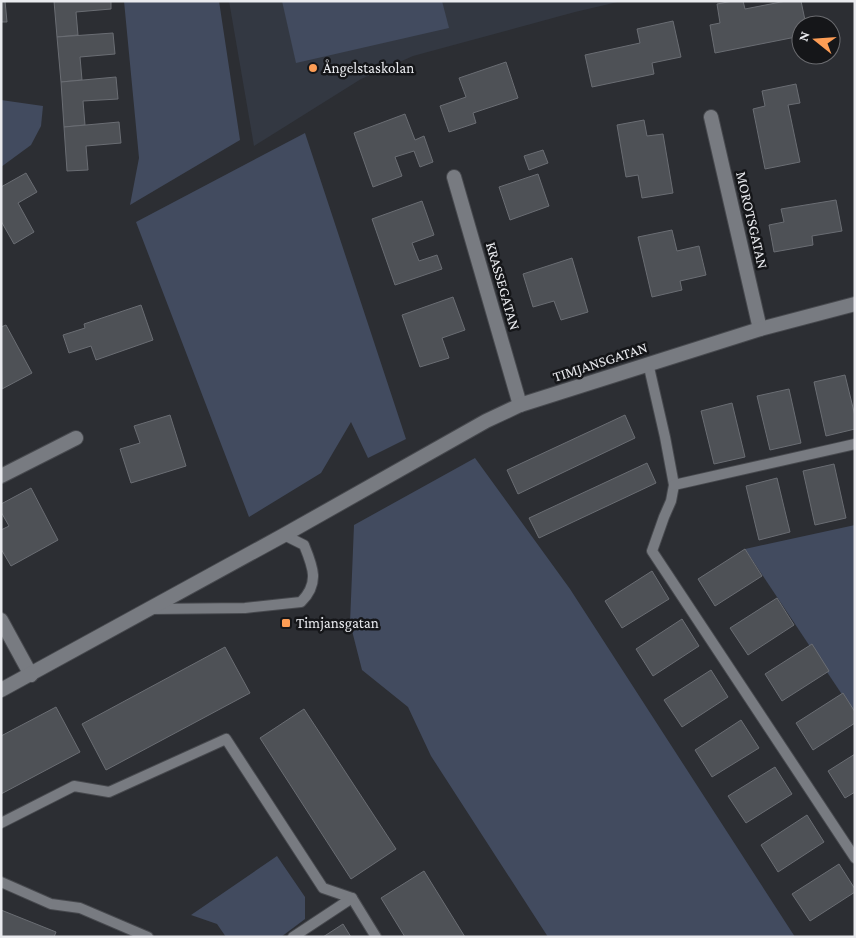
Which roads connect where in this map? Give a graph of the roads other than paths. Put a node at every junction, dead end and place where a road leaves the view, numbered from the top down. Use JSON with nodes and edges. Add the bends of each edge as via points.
{"nodes":[{"id":1,"x":712,"y":118,"type":"dead end"},
{"id":2,"x":454,"y":177,"type":"dead end"},
{"id":3,"x":855,"y":304,"type":"edge"},
{"id":4,"x":760,"y":330,"type":"junction"},
{"id":5,"x":648,"y":364,"type":"junction"},
{"id":6,"x":520,"y":405,"type":"junction"},
{"id":7,"x":76,"y":438,"type":"dead end"},
{"id":8,"x":855,"y":444,"type":"edge"},
{"id":9,"x":1,"y":476,"type":"edge"},
{"id":10,"x":674,"y":485,"type":"junction"},
{"id":11,"x":284,"y":535,"type":"junction"},
{"id":12,"x":150,"y":609,"type":"junction"},
{"id":13,"x":1,"y":620,"type":"edge"},
{"id":14,"x":31,"y":675,"type":"junction"},
{"id":15,"x":1,"y":690,"type":"edge"},
{"id":16,"x":1,"y":823,"type":"edge"},
{"id":17,"x":855,"y":858,"type":"edge"},
{"id":18,"x":1,"y":882,"type":"edge"},
{"id":19,"x":352,"y":898,"type":"junction"},
{"id":20,"x":148,"y":937,"type":"edge"},
{"id":21,"x":293,"y":937,"type":"edge"},
{"id":22,"x":376,"y":937,"type":"edge"}],
"edges":[{"from":1,"to":4,"type":"street","name":"MOROTSGATAN"},
{"from":2,"to":6,"type":"street","name":"KRASSEGATAN"},
{"from":3,"to":4,"type":"street","name":"TIMJANSGATAN"},
{"from":4,"to":5,"type":"street","name":"TIMJANSGATAN"},
{"from":5,"to":6,"type":"street","name":"TIMJANSGATAN"},
{"from":5,"to":10,"type":"lane"},
{"from":6,"to":11,"type":"street","name":"TIMJANSGATAN"},
{"from":7,"to":9,"type":"street"},
{"from":8,"to":10,"type":"lane"},
{"from":10,"to":17,"type":"lane","via":[[652,550]]},
{"from":11,"to":12,"type":"street","name":"TIMJANSGATAN"},
{"from":11,"to":12,"type":"lane","via":[[304,545],[312,564],[312,586],[300,602],[245,608]]},
{"from":12,"to":14,"type":"street","name":"TIMJANSGATAN"},
{"from":13,"to":14,"type":"street"},
{"from":14,"to":15,"type":"street","name":"TIMJANSGATAN"},
{"from":16,"to":19,"type":"lane","via":[[74,786],[110,792],[226,739],[323,888]]},
{"from":18,"to":20,"type":"lane","via":[[52,904],[80,908]]},
{"from":19,"to":21,"type":"lane"},
{"from":19,"to":22,"type":"lane"}]}
